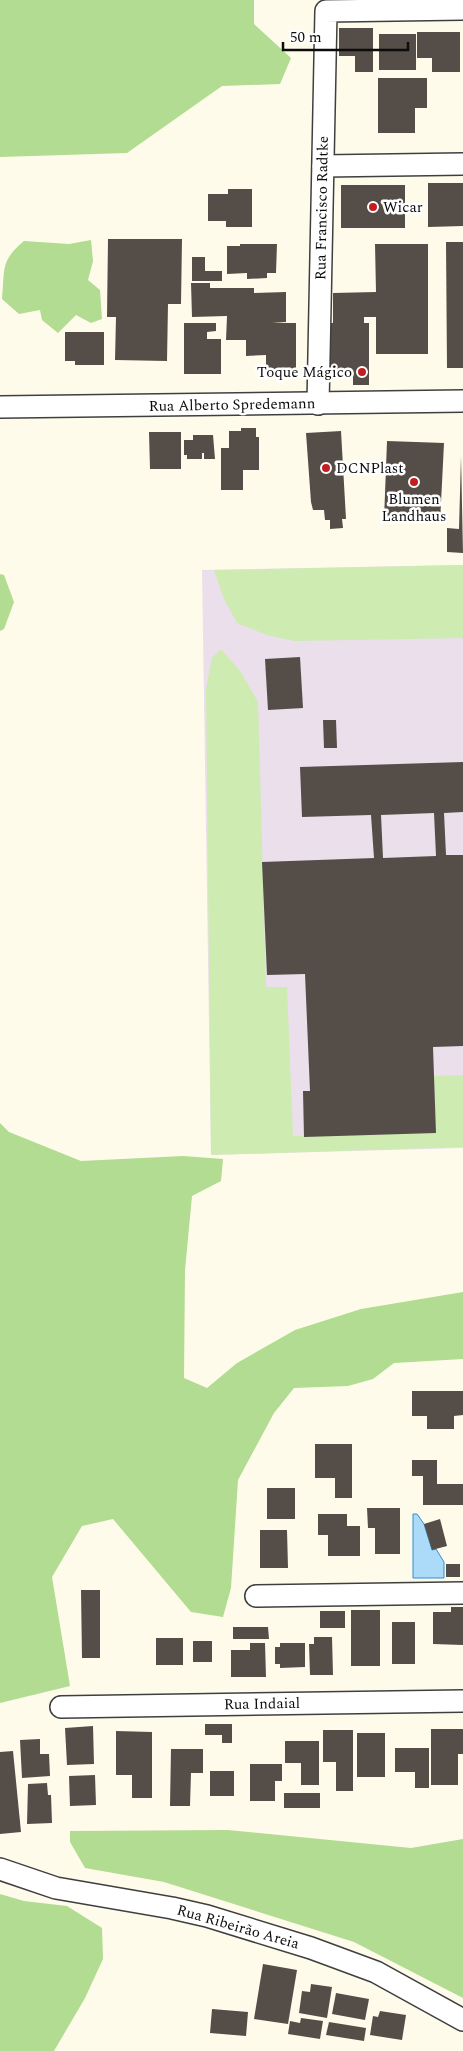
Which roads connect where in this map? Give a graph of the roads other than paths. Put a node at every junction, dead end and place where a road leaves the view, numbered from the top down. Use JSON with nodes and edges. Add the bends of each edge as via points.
{"nodes":[{"id":1,"x":463,"y":9,"type":"edge"},
{"id":2,"x":463,"y":164,"type":"edge"},
{"id":3,"x":323,"y":166,"type":"junction"},
{"id":4,"x":463,"y":401,"type":"edge"},
{"id":5,"x":318,"y":404,"type":"junction"},
{"id":6,"x":0,"y":407,"type":"edge"},
{"id":7,"x":463,"y":1593,"type":"edge"},
{"id":8,"x":256,"y":1596,"type":"dead end"},
{"id":9,"x":463,"y":1701,"type":"edge"},
{"id":10,"x":61,"y":1707,"type":"dead end"},
{"id":11,"x":0,"y":1869,"type":"edge"},
{"id":12,"x":463,"y":2020,"type":"edge"}],
"edges":[{"from":1,"to":3,"type":"street","name":"Rua Francisco Radtke","via":[[326,11]]},
{"from":2,"to":3,"type":"street"},
{"from":3,"to":5,"type":"street","name":"Rua Francisco Radtke"},
{"from":4,"to":5,"type":"street","name":"Rua Alberto Spredemann"},
{"from":5,"to":6,"type":"street","name":"Rua Alberto Spredemann"},
{"from":7,"to":8,"type":"street"},
{"from":9,"to":10,"type":"street","name":"Rua Indaial"},
{"from":11,"to":12,"type":"street","name":"Rua Ribeirão Areia","via":[[56,1888],[198,1914],[311,1948],[376,1972]]}]}
